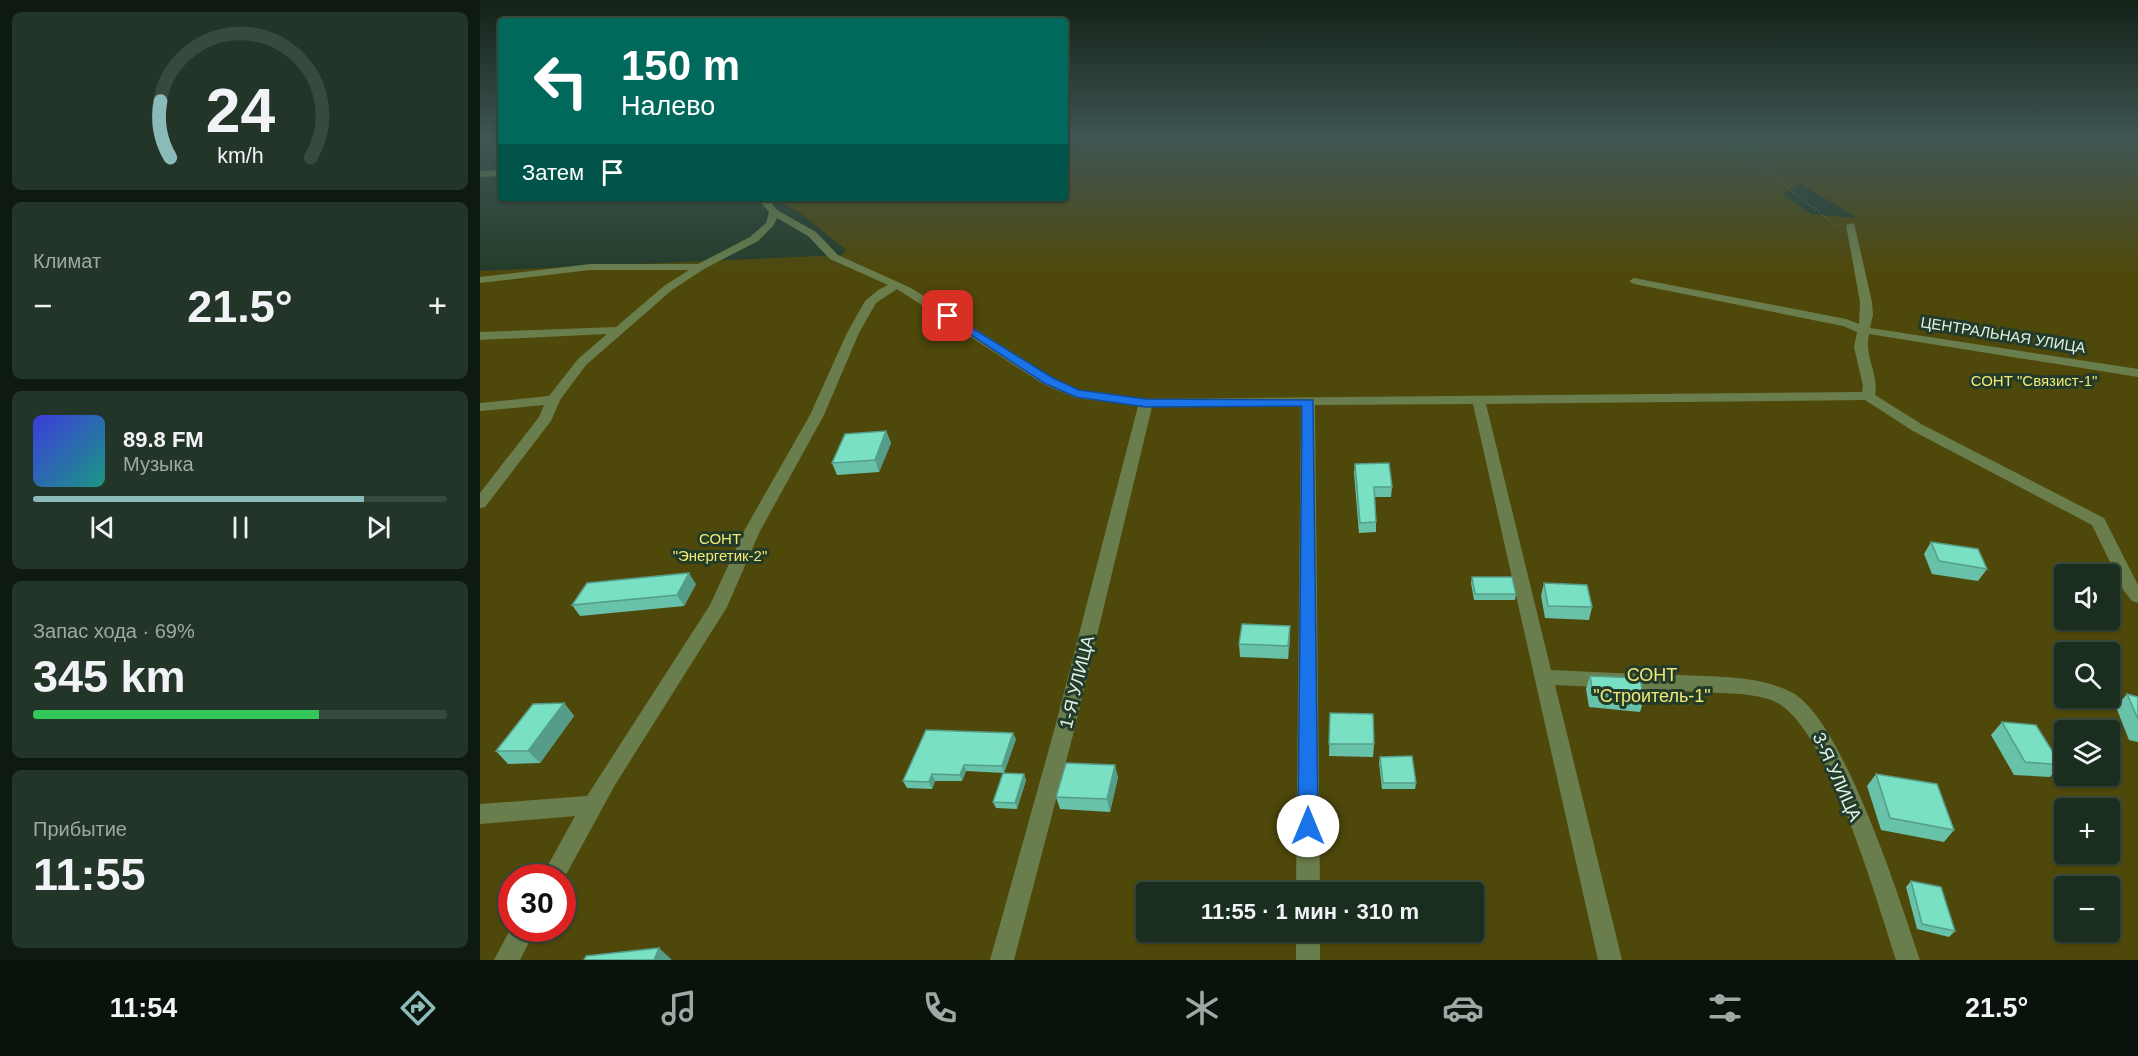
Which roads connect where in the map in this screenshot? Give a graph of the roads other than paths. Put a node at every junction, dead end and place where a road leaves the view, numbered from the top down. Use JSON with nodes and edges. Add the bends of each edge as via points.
{"nodes":[{"id":1,"x":765,"y":201,"type":"edge"},
{"id":2,"x":774,"y":212,"type":"junction"},
{"id":3,"x":1851,"y":225,"type":"road end"},
{"id":4,"x":700,"y":267,"type":"junction"},
{"id":5,"x":480,"y":280,"type":"edge"},
{"id":6,"x":1634,"y":281,"type":"dead end"},
{"id":7,"x":897,"y":285,"type":"junction"},
{"id":8,"x":618,"y":330,"type":"junction"},
{"id":9,"x":1863,"y":330,"type":"junction"},
{"id":10,"x":480,"y":336,"type":"edge"},
{"id":11,"x":2136,"y":371,"type":"edge"},
{"id":12,"x":1868,"y":396,"type":"junction"},
{"id":13,"x":1479,"y":398,"type":"junction"},
{"id":14,"x":553,"y":400,"type":"junction"},
{"id":15,"x":1308,"y":402,"type":"junction"},
{"id":16,"x":1146,"y":403,"type":"junction"},
{"id":17,"x":480,"y":407,"type":"edge"},
{"id":18,"x":481,"y":501,"type":"edge"},
{"id":19,"x":2138,"y":597,"type":"edge"},
{"id":20,"x":1543,"y":677,"type":"junction"},
{"id":21,"x":593,"y":805,"type":"junction"},
{"id":22,"x":480,"y":814,"type":"edge"},
{"id":23,"x":560,"y":864,"type":"edge"},
{"id":24,"x":1308,"y":882,"type":"edge"},
{"id":25,"x":516,"y":942,"type":"edge"},
{"id":26,"x":1308,"y":942,"type":"edge"},
{"id":27,"x":506,"y":960,"type":"edge"},
{"id":28,"x":1002,"y":960,"type":"edge"},
{"id":29,"x":1308,"y":960,"type":"edge"},
{"id":30,"x":1610,"y":960,"type":"edge"},
{"id":31,"x":1908,"y":960,"type":"edge"}],
"edges":[{"from":1,"to":2,"type":"street"},
{"from":2,"to":4,"type":"street","via":[[770,224],[754,239]]},
{"from":2,"to":7,"type":"street","via":[[812,234],[834,257]]},
{"from":3,"to":9,"type":"street","via":[[1866,302]]},
{"from":4,"to":5,"type":"street","via":[[536,270]]},
{"from":4,"to":8,"type":"street"},
{"from":6,"to":9,"type":"street","name":"ЦЕНТРАЛЬНАЯ УЛИЦА","via":[[1846,323]]},
{"from":7,"to":16,"type":"street","via":[[1048,381],[1076,394]]},
{"from":7,"to":21,"type":"street","via":[[871,301],[817,415],[752,531],[718,607]]},
{"from":8,"to":10,"type":"street"},
{"from":8,"to":14,"type":"street","via":[[582,362]]},
{"from":9,"to":11,"type":"street","name":"ЦЕНТРАЛЬНАЯ УЛИЦА"},
{"from":9,"to":12,"type":"street","via":[[1860,346],[1870,386]]},
{"from":12,"to":13,"type":"street"},
{"from":12,"to":19,"type":"street","via":[[1918,428],[2098,522]]},
{"from":13,"to":15,"type":"street"},
{"from":13,"to":20,"type":"street"},
{"from":14,"to":17,"type":"street"},
{"from":14,"to":18,"type":"street","via":[[546,418]]},
{"from":15,"to":16,"type":"street"},
{"from":15,"to":24,"type":"street"},
{"from":16,"to":28,"type":"street","name":"1-Я УЛИЦА"},
{"from":20,"to":30,"type":"street"},
{"from":20,"to":31,"type":"street","name":"3-Я УЛИЦА","via":[[1742,686],[1766,690],[1792,702],[1816,729],[1831,759]]},
{"from":21,"to":22,"type":"street"},
{"from":21,"to":23,"type":"street"},
{"from":25,"to":27,"type":"street"},
{"from":26,"to":29,"type":"street"}]}
